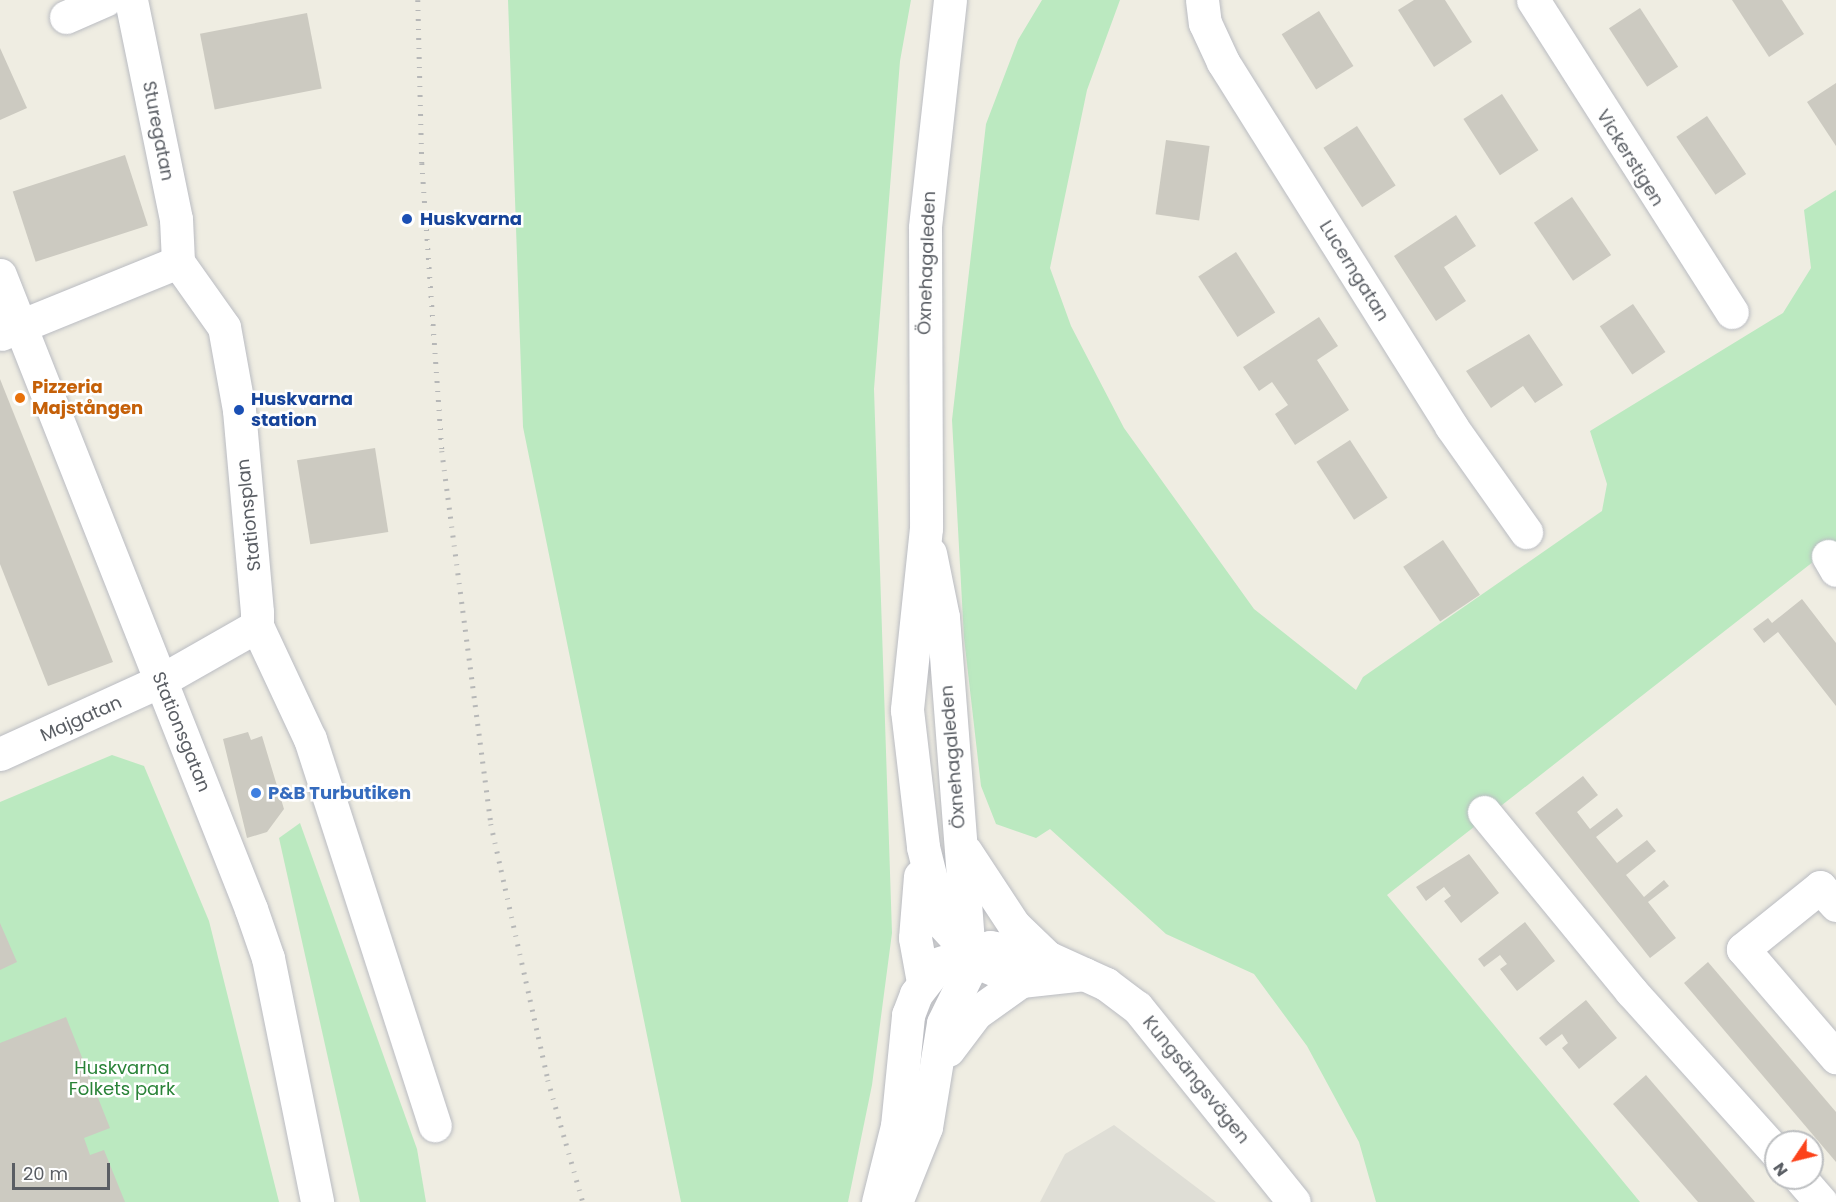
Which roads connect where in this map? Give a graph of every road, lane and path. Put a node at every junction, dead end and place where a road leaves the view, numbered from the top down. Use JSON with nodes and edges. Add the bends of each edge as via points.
{"nodes":[{"id":1,"x":105,"y":0,"type":"edge"},
{"id":2,"x":131,"y":0,"type":"edge"},
{"id":3,"x":950,"y":0,"type":"edge"},
{"id":4,"x":1202,"y":0,"type":"edge"},
{"id":5,"x":1533,"y":0,"type":"edge"},
{"id":6,"x":66,"y":17,"type":"dead end"},
{"id":7,"x":178,"y":262,"type":"junction"},
{"id":8,"x":0,"y":275,"type":"edge"},
{"id":9,"x":1732,"y":312,"type":"dead end"},
{"id":10,"x":11,"y":330,"type":"edge"},
{"id":11,"x":926,"y":528,"type":"junction"},
{"id":12,"x":1526,"y":532,"type":"dead end"},
{"id":13,"x":257,"y":626,"type":"junction"},
{"id":14,"x":160,"y":681,"type":"junction"},
{"id":15,"x":0,"y":754,"type":"edge"},
{"id":16,"x":1484,"y":812,"type":"dead end"},
{"id":17,"x":961,"y":842,"type":"junction"},
{"id":18,"x":923,"y":847,"type":"junction"},
{"id":19,"x":1828,"y":896,"type":"edge"},
{"id":20,"x":968,"y":952,"type":"junction"},
{"id":21,"x":1048,"y":958,"type":"junction"},
{"id":22,"x":1085,"y":974,"type":"junction"},
{"id":23,"x":1021,"y":981,"type":"junction"},
{"id":24,"x":923,"y":982,"type":"junction"},
{"id":25,"x":1836,"y":1057,"type":"edge"},
{"id":26,"x":938,"y":1071,"type":"junction"},
{"id":27,"x":435,"y":1125,"type":"dead end"},
{"id":28,"x":1764,"y":1139,"type":"edge"},
{"id":29,"x":1810,"y":1190,"type":"edge"},
{"id":30,"x":317,"y":1202,"type":"edge"},
{"id":31,"x":878,"y":1202,"type":"edge"},
{"id":32,"x":896,"y":1202,"type":"edge"},
{"id":33,"x":1294,"y":1202,"type":"edge"},
{"id":34,"x":1821,"y":1202,"type":"edge"}],
"edges":[{"from":1,"to":6,"type":"street"},
{"from":2,"to":7,"type":"street","name":"Sturegatan","via":[[176,219]]},
{"from":3,"to":11,"type":"street","name":"Öxnehagaleden","via":[[925,228]]},
{"from":4,"to":12,"type":"street","name":"Lucerngatan","via":[[1205,23],[1223,62],[1451,426]]},
{"from":5,"to":9,"type":"street","name":"Vickerstigen"},
{"from":7,"to":10,"type":"street"},
{"from":7,"to":13,"type":"street","name":"Stationsplan","via":[[224,327],[239,410]]},
{"from":8,"to":10,"type":"street","name":"Stationsgatan"},
{"from":10,"to":14,"type":"street","name":"Stationsgatan"},
{"from":11,"to":17,"type":"street","name":"Öxnehagaleden","via":[[943,617]]},
{"from":11,"to":18,"type":"street","name":"Öxnehagaleden","via":[[907,710]]},
{"from":13,"to":14,"type":"street"},
{"from":13,"to":27,"type":"street","via":[[310,739]]},
{"from":14,"to":15,"type":"street","name":"Majgatan"},
{"from":14,"to":30,"type":"street","name":"Stationsgatan","via":[[268,958]]},
{"from":16,"to":28,"type":"street","via":[[1631,990]]},
{"from":17,"to":20,"type":"street","name":"Öxnehagaleden"},
{"from":17,"to":21,"type":"street","name":"Kungsängsvägen","via":[[992,897]]},
{"from":18,"to":20,"type":"street","name":"Öxnehagaleden","via":[[942,923]]},
{"from":18,"to":24,"type":"street","name":"Öxnehagaleden","via":[[915,938]]},
{"from":19,"to":25,"type":"street","via":[[1743,949]]},
{"from":20,"to":21,"type":"street","name":"Kungsängsvägen","via":[[990,947]]},
{"from":20,"to":23,"type":"street","via":[[999,974]]},
{"from":20,"to":24,"type":"street","via":[[940,963]]},
{"from":20,"to":26,"type":"street","name":"Öxnehagaleden","via":[[961,993],[943,1023]]},
{"from":21,"to":22,"type":"street","name":"Kungsängsvägen"},
{"from":22,"to":23,"type":"street"},
{"from":22,"to":33,"type":"street","name":"Kungsängsvägen","via":[[1137,1007]]},
{"from":23,"to":26,"type":"street","via":[[976,1013],[954,1040]]},
{"from":24,"to":31,"type":"street","via":[[908,1015],[897,1126]]},
{"from":26,"to":32,"type":"street","name":"Öxnehagaleden","via":[[926,1127]]},
{"from":29,"to":34,"type":"street"}]}
